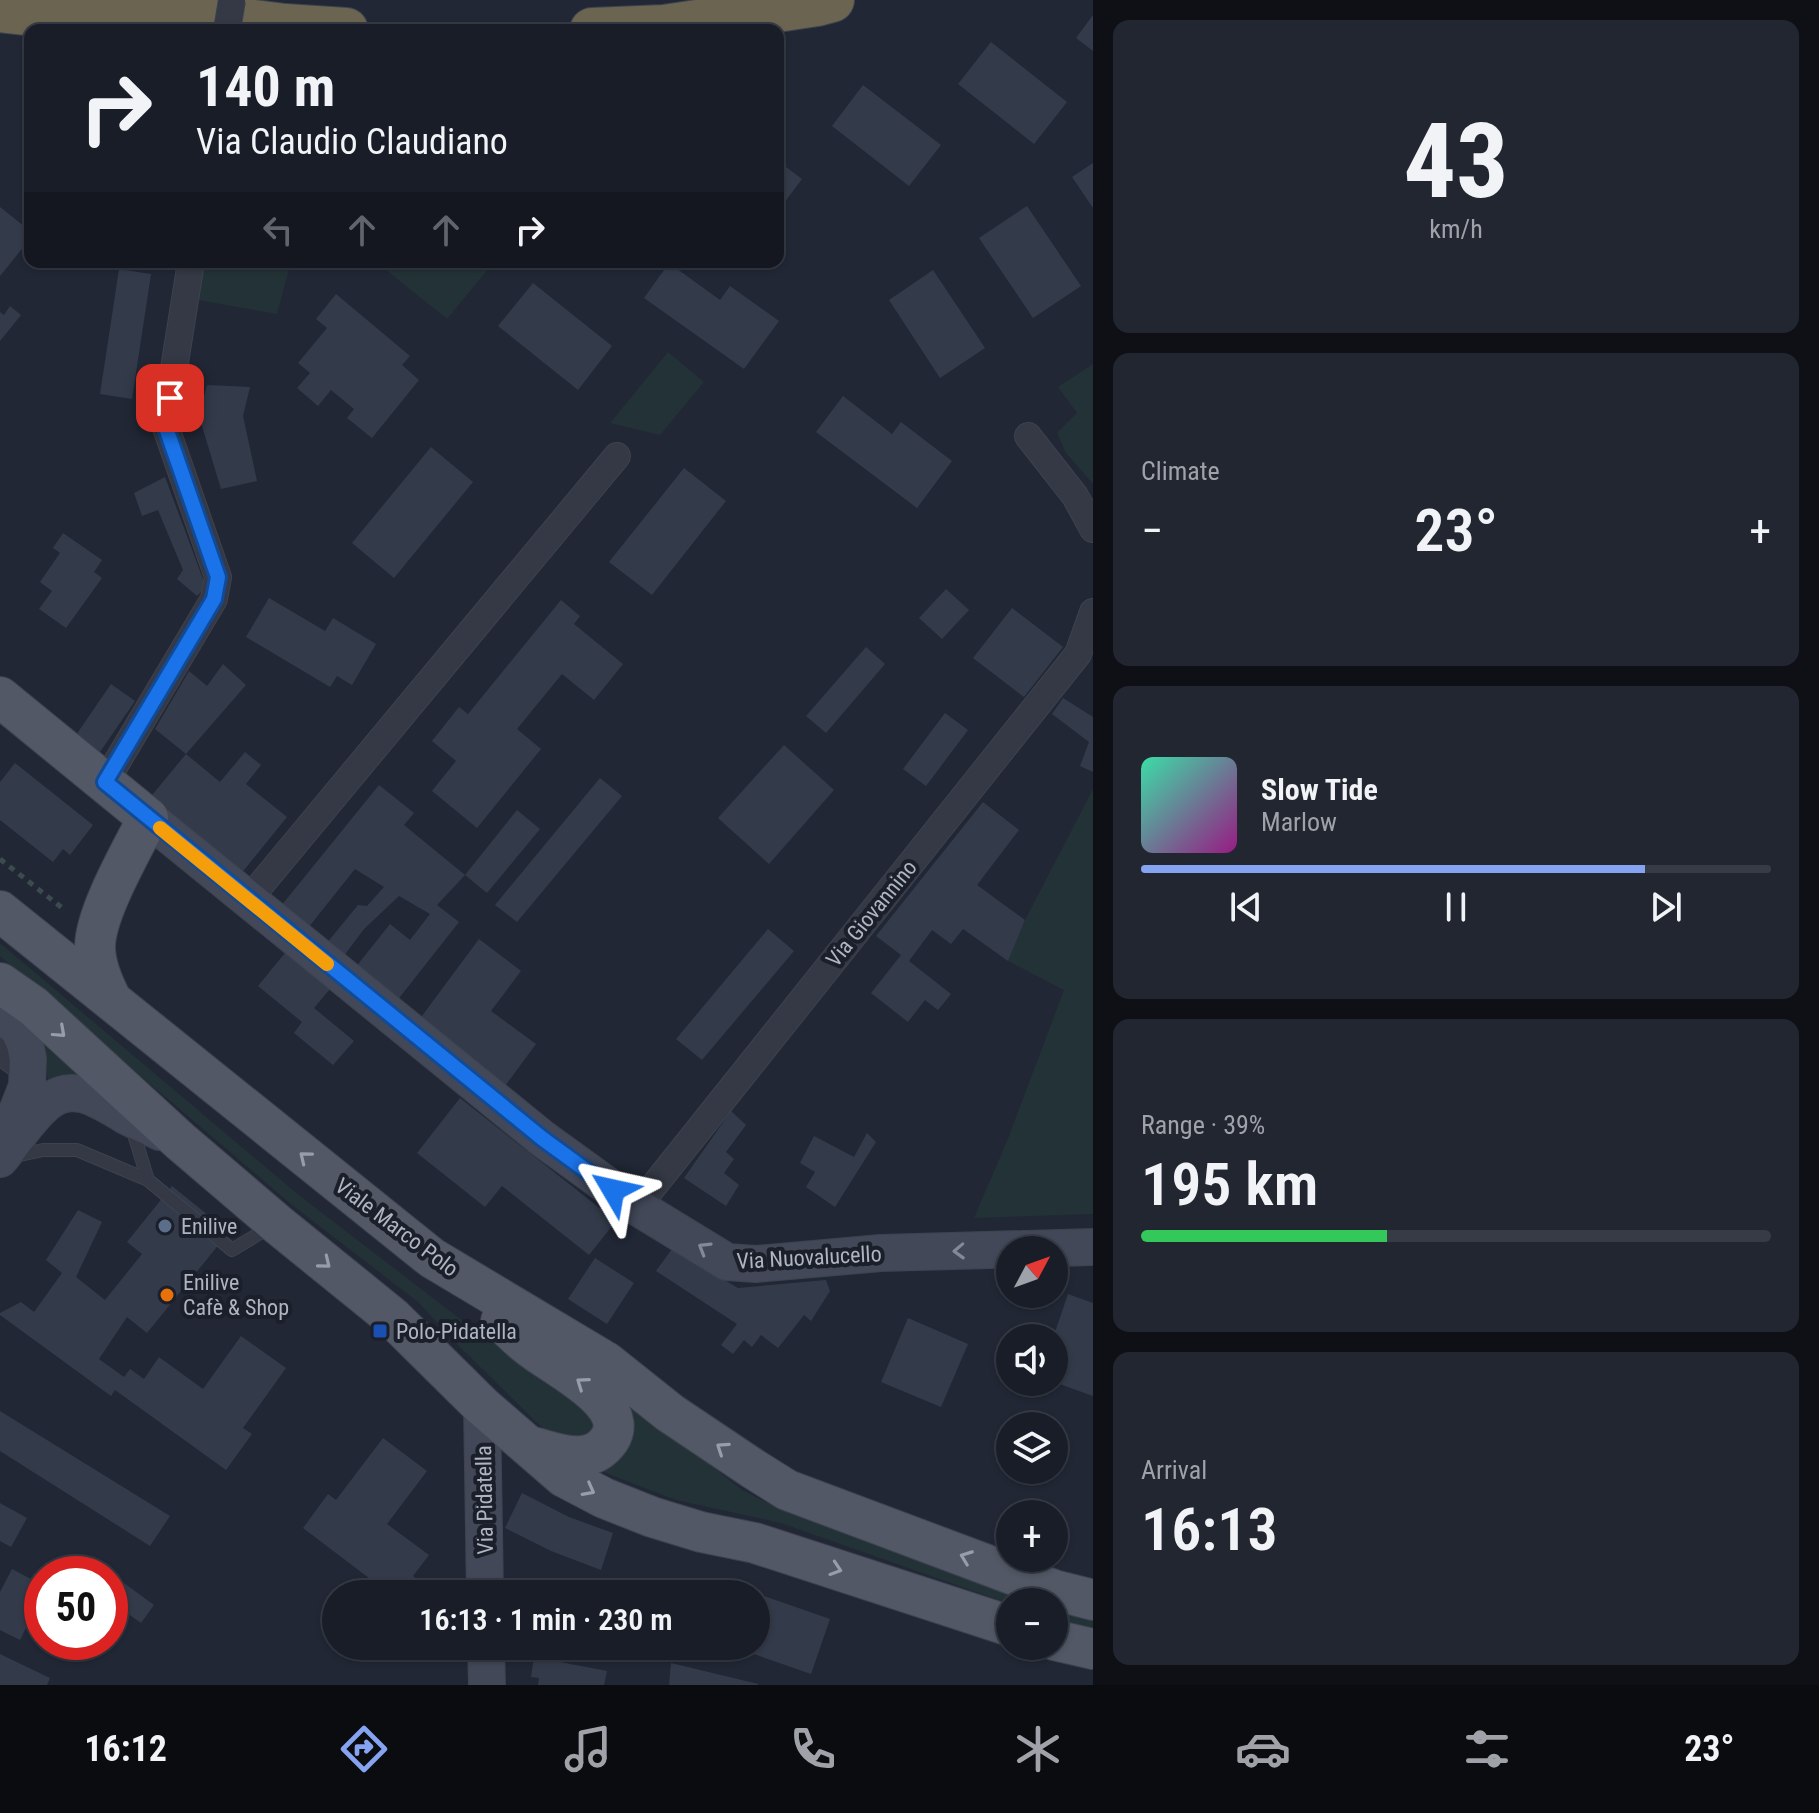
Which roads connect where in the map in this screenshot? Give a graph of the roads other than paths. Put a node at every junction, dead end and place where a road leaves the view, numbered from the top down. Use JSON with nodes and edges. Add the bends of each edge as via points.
{"nodes":[{"id":1,"x":79,"y":0,"type":"edge"},
{"id":2,"x":232,"y":0,"type":"edge"},
{"id":3,"x":832,"y":0,"type":"edge"},
{"id":4,"x":0,"y":10,"type":"edge"},
{"id":5,"x":116,"y":24,"type":"edge"},
{"id":6,"x":228,"y":24,"type":"edge"},
{"id":7,"x":269,"y":24,"type":"edge"},
{"id":8,"x":684,"y":24,"type":"edge"},
{"id":9,"x":190,"y":268,"type":"edge"},
{"id":10,"x":1028,"y":436,"type":"dead end"},
{"id":11,"x":617,"y":456,"type":"dead end"},
{"id":12,"x":1093,"y":529,"type":"edge"},
{"id":13,"x":1093,"y":612,"type":"edge"},
{"id":14,"x":0,"y":697,"type":"edge"},
{"id":15,"x":105,"y":782,"type":"junction"},
{"id":16,"x":148,"y":818,"type":"junction"},
{"id":17,"x":248,"y":900,"type":"junction"},
{"id":18,"x":90,"y":912,"type":"junction"},
{"id":19,"x":2,"y":913,"type":"edge"},
{"id":20,"x":0,"y":983,"type":"edge"},
{"id":21,"x":112,"y":1001,"type":"junction"},
{"id":22,"x":0,"y":1011,"type":"edge"},
{"id":23,"x":14,"y":1062,"type":"edge"},
{"id":24,"x":129,"y":1117,"type":"junction"},
{"id":25,"x":180,"y":1141,"type":"junction"},
{"id":26,"x":0,"y":1159,"type":"edge"},
{"id":27,"x":148,"y":1180,"type":"junction"},
{"id":28,"x":637,"y":1207,"type":"junction"},
{"id":29,"x":276,"y":1223,"type":"junction"},
{"id":30,"x":1093,"y":1247,"type":"edge"},
{"id":31,"x":432,"y":1258,"type":"junction"},
{"id":32,"x":482,"y":1406,"type":"junction"},
{"id":33,"x":526,"y":1445,"type":"junction"},
{"id":34,"x":485,"y":1580,"type":"edge"},
{"id":35,"x":1093,"y":1600,"type":"edge"},
{"id":36,"x":996,"y":1621,"type":"edge"},
{"id":37,"x":1068,"y":1643,"type":"edge"},
{"id":38,"x":1093,"y":1649,"type":"edge"},
{"id":39,"x":486,"y":1660,"type":"edge"},
{"id":40,"x":487,"y":1685,"type":"edge"}],
"edges":[{"from":1,"to":7,"type":"highway"},
{"from":2,"to":6,"type":"street","bridge":true},
{"from":3,"to":8,"type":"highway"},
{"from":4,"to":5,"type":"highway"},
{"from":9,"to":15,"type":"street","via":[[165,425],[218,577],[214,599]]},
{"from":10,"to":12,"type":"street","via":[[1075,496]]},
{"from":11,"to":17,"type":"street"},
{"from":13,"to":28,"type":"street","name":"Via Giovannino","via":[[1078,654]]},
{"from":14,"to":15,"type":"main road","name":"Via Nuovalucello"},
{"from":15,"to":16,"type":"main road","name":"Via Nuovalucello"},
{"from":16,"to":17,"type":"main road","name":"Via Nuovalucello"},
{"from":16,"to":18,"type":"main road"},
{"from":17,"to":28,"type":"main road","name":"Via Nuovalucello","via":[[543,1139]]},
{"from":18,"to":19,"type":"main road","via":[[84,928],[67,933]]},
{"from":18,"to":21,"type":"main road","via":[[97,967]]},
{"from":19,"to":21,"type":"main road","name":"Viale Marco Polo"},
{"from":20,"to":25,"type":"main road","one_way":true,"via":[[33,1006]]},
{"from":31,"to":21,"type":"main road","name":"Viale Marco Polo","one_way":true},
{"from":22,"to":23,"type":"main road","via":[[25,1044]]},
{"from":23,"to":26,"type":"main road","via":[[27,1086]]},
{"from":24,"to":25,"type":"main road"},
{"from":24,"to":26,"type":"main road","via":[[88,1094],[62,1094],[38,1112]]},
{"from":24,"to":27,"type":"lane"},
{"from":25,"to":29,"type":"main road"},
{"from":26,"to":27,"type":"lane","via":[[77,1150]]},
{"from":27,"to":29,"type":"lane","via":[[232,1250]]},
{"from":30,"to":28,"type":"main road","name":"Via Nuovalucello","one_way":true,"via":[[727,1262]]},
{"from":29,"to":32,"type":"main road","one_way":true,"via":[[392,1317]]},
{"from":33,"to":31,"type":"main road","one_way":true,"via":[[569,1457],[592,1456],[606,1445],[614,1420],[592,1390],[532,1349]]},
{"from":35,"to":31,"type":"main road","name":"Viale Marco Polo","one_way":true,"via":[[787,1490],[670,1413],[606,1362]]},
{"from":32,"to":33,"type":"main road"},
{"from":32,"to":34,"type":"main road","name":"Via Pidatella"},
{"from":33,"to":36,"type":"main road","one_way":true,"via":[[564,1477],[652,1517],[755,1543]]},
{"from":37,"to":38,"type":"main road"},
{"from":39,"to":40,"type":"main road"}]}
